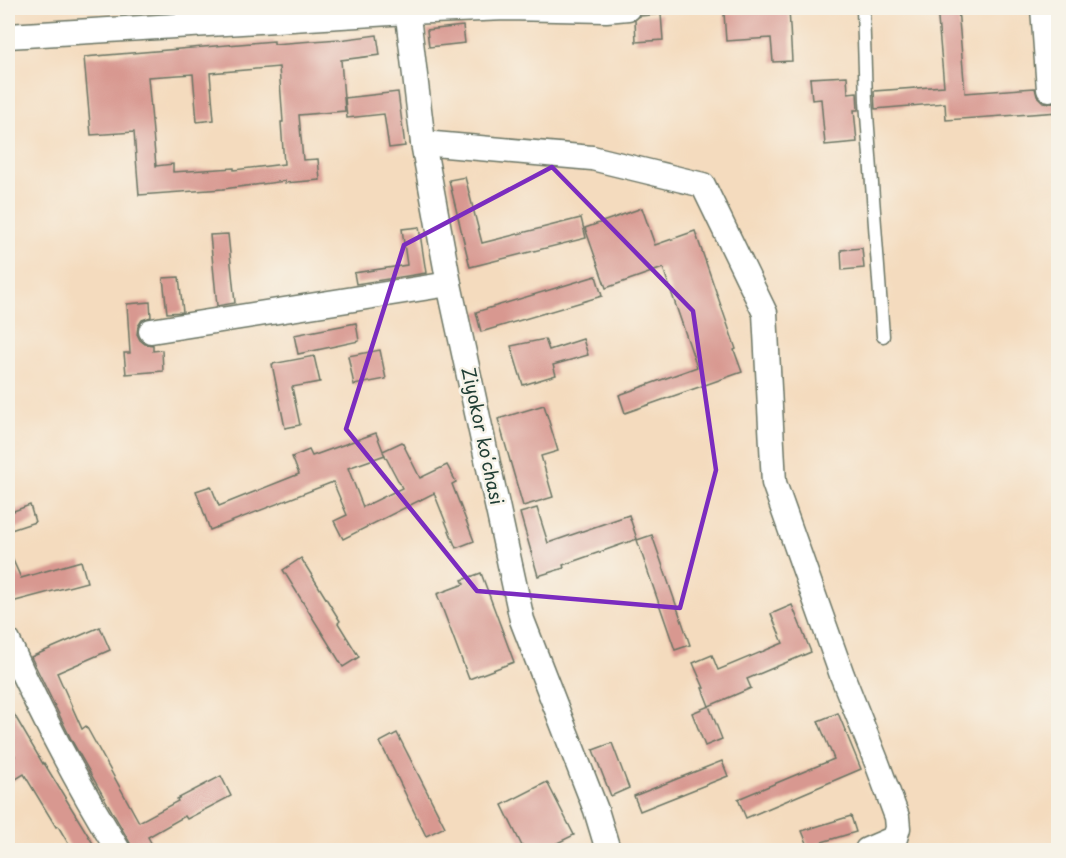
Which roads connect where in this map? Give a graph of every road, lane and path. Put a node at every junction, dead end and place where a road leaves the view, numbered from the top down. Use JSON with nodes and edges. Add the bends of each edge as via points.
{"nodes":[{"id":1,"x":628,"y":8,"type":"edge"},
{"id":2,"x":863,"y":8,"type":"edge"},
{"id":3,"x":1043,"y":8,"type":"edge"},
{"id":4,"x":407,"y":10,"type":"edge"},
{"id":5,"x":8,"y":36,"type":"edge"},
{"id":6,"x":1049,"y":89,"type":"dead end"},
{"id":7,"x":423,"y":143,"type":"junction"},
{"id":8,"x":448,"y":284,"type":"junction"},
{"id":9,"x":151,"y":331,"type":"dead end"},
{"id":10,"x":883,"y":336,"type":"dead end"},
{"id":11,"x":8,"y":641,"type":"edge"},
{"id":12,"x":880,"y":848,"type":"edge"},
{"id":13,"x":118,"y":850,"type":"edge"},
{"id":14,"x":608,"y":850,"type":"edge"}],
"edges":[{"from":1,"to":4,"type":"street"},
{"from":2,"to":10,"type":"lane"},
{"from":3,"to":6,"type":"street"},
{"from":4,"to":5,"type":"street"},
{"from":4,"to":7,"type":"street","name":"Ziyokor koʻchasi"},
{"from":7,"to":8,"type":"street","name":"Ziyokor koʻchasi"},
{"from":7,"to":12,"type":"street","via":[[592,158],[703,185],[765,313],[774,483],[897,817],[895,838]]},
{"from":8,"to":9,"type":"street"},
{"from":8,"to":14,"type":"street","name":"Ziyokor koʻchasi","via":[[522,620]]},
{"from":11,"to":13,"type":"street","via":[[29,689]]}]}
